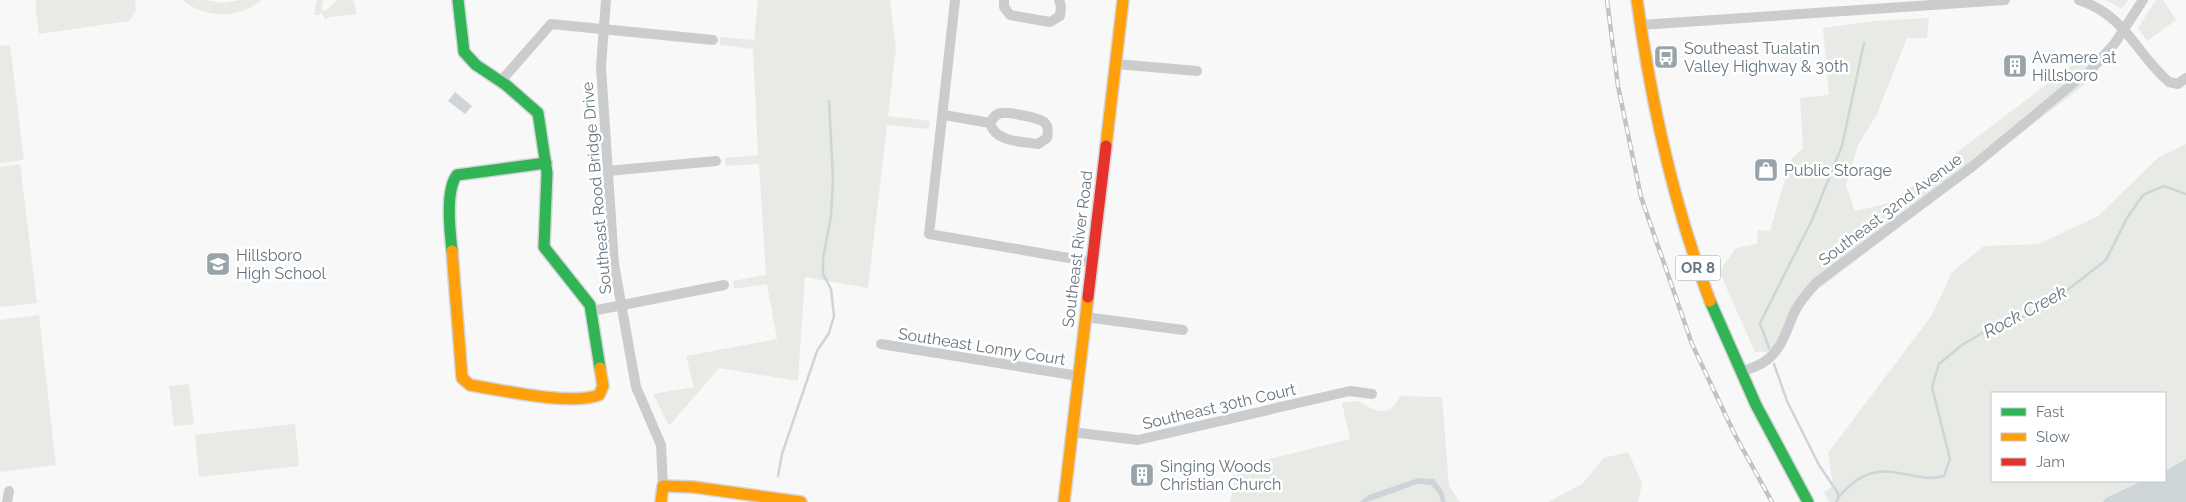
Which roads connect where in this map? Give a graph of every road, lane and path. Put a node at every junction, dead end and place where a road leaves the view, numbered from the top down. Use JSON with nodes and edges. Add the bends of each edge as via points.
{"nodes":[{"id":1,"x":458,"y":0,"type":"edge"},
{"id":2,"x":606,"y":0,"type":"edge"},
{"id":3,"x":955,"y":0,"type":"edge"},
{"id":4,"x":1001,"y":0,"type":"edge"},
{"id":5,"x":1059,"y":0,"type":"edge"},
{"id":6,"x":1123,"y":0,"type":"edge"},
{"id":7,"x":1637,"y":0,"type":"edge"},
{"id":8,"x":2005,"y":0,"type":"edge"},
{"id":9,"x":2080,"y":0,"type":"edge"},
{"id":10,"x":2143,"y":0,"type":"edge"},
{"id":11,"x":1640,"y":25,"type":"junction"},
{"id":12,"x":2125,"y":29,"type":"junction"},
{"id":13,"x":603,"y":30,"type":"junction"},
{"id":14,"x":713,"y":40,"type":"dead end"},
{"id":15,"x":1116,"y":64,"type":"junction"},
{"id":16,"x":1197,"y":71,"type":"dead end"},
{"id":17,"x":2090,"y":71,"type":"dead end"},
{"id":18,"x":2186,"y":78,"type":"edge"},
{"id":19,"x":501,"y":81,"type":"junction"},
{"id":20,"x":2076,"y":81,"type":"dead end"},
{"id":21,"x":944,"y":115,"type":"junction"},
{"id":22,"x":990,"y":123,"type":"junction"},
{"id":23,"x":716,"y":162,"type":"dead end"},
{"id":24,"x":546,"y":163,"type":"junction"},
{"id":25,"x":608,"y":171,"type":"junction"},
{"id":26,"x":1092,"y":262,"type":"junction"},
{"id":27,"x":724,"y":285,"type":"dead end"},
{"id":28,"x":621,"y":306,"type":"junction"},
{"id":29,"x":592,"y":311,"type":"junction"},
{"id":30,"x":1085,"y":317,"type":"junction"},
{"id":31,"x":1182,"y":330,"type":"dead end"},
{"id":32,"x":881,"y":344,"type":"dead end"},
{"id":33,"x":1740,"y":372,"type":"junction"},
{"id":34,"x":1078,"y":376,"type":"junction"},
{"id":35,"x":1372,"y":394,"type":"dead end"},
{"id":36,"x":1071,"y":432,"type":"junction"},
{"id":37,"x":663,"y":486,"type":"junction"},
{"id":38,"x":9,"y":491,"type":"dead end"},
{"id":39,"x":1805,"y":498,"type":"edge"},
{"id":40,"x":7,"y":502,"type":"edge"},
{"id":41,"x":661,"y":502,"type":"edge"},
{"id":42,"x":801,"y":502,"type":"edge"},
{"id":43,"x":1064,"y":502,"type":"edge"}],
"edges":[{"from":1,"to":19,"type":"street","via":[[464,52],[483,72]]},
{"from":2,"to":13,"type":"street","name":"Southeast Rood Bridge Drive"},
{"from":3,"to":21,"type":"street"},
{"from":4,"to":5,"type":"street","via":[[1010,15],[1050,22],[1060,16]]},
{"from":6,"to":15,"type":"street","name":"Southeast River Road"},
{"from":7,"to":11,"type":"street","number":"OR 8"},
{"from":8,"to":11,"type":"street"},
{"from":9,"to":12,"type":"street","via":[[2103,11]]},
{"from":10,"to":12,"type":"street"},
{"from":11,"to":33,"type":"street","number":"OR 8","via":[[1661,137],[1684,223],[1711,304]]},
{"from":12,"to":17,"type":"street"},
{"from":12,"to":18,"type":"street","via":[[2169,82],[2178,84]]},
{"from":13,"to":14,"type":"street"},
{"from":13,"to":19,"type":"street","via":[[551,24]]},
{"from":13,"to":25,"type":"street","name":"Southeast Rood Bridge Drive","via":[[601,67]]},
{"from":15,"to":16,"type":"street"},
{"from":15,"to":26,"type":"street","name":"Southeast River Road"},
{"from":19,"to":24,"type":"street","via":[[538,113]]},
{"from":20,"to":33,"type":"street","name":"Southeast 32nd Avenue","via":[[1972,166],[1816,283],[1795,310],[1782,343],[1770,358]]},
{"from":21,"to":22,"type":"street"},
{"from":21,"to":26,"type":"street","via":[[929,234]]},
{"from":22,"to":22,"type":"street","via":[[1002,113],[1038,118],[1048,127],[1047,138],[1038,144],[1003,138],[994,133]]},
{"from":23,"to":25,"type":"street"},
{"from":24,"to":29,"type":"street","via":[[544,247]]},
{"from":24,"to":29,"type":"street","via":[[464,173],[453,180],[449,217],[462,378],[470,385],[534,396],[589,399],[598,395],[603,386]]},
{"from":25,"to":28,"type":"street","name":"Southeast Rood Bridge Drive","via":[[614,264]]},
{"from":26,"to":30,"type":"street","name":"Southeast River Road"},
{"from":27,"to":28,"type":"street"},
{"from":28,"to":29,"type":"street"},
{"from":28,"to":37,"type":"street","name":"Southeast Rood Bridge Drive","via":[[636,387],[661,445]]},
{"from":30,"to":31,"type":"street"},
{"from":30,"to":34,"type":"street","name":"Southeast River Road"},
{"from":32,"to":34,"type":"street","name":"Southeast Lonny Court"},
{"from":33,"to":39,"type":"street","number":"OR 8"},
{"from":34,"to":36,"type":"street","name":"Southeast River Road"},
{"from":35,"to":36,"type":"street","name":"Southeast 30th Court","via":[[1350,391],[1138,440]]},
{"from":36,"to":43,"type":"street","name":"Southeast River Road"},
{"from":37,"to":41,"type":"street"},
{"from":37,"to":42,"type":"street"},
{"from":38,"to":40,"type":"street"}]}
